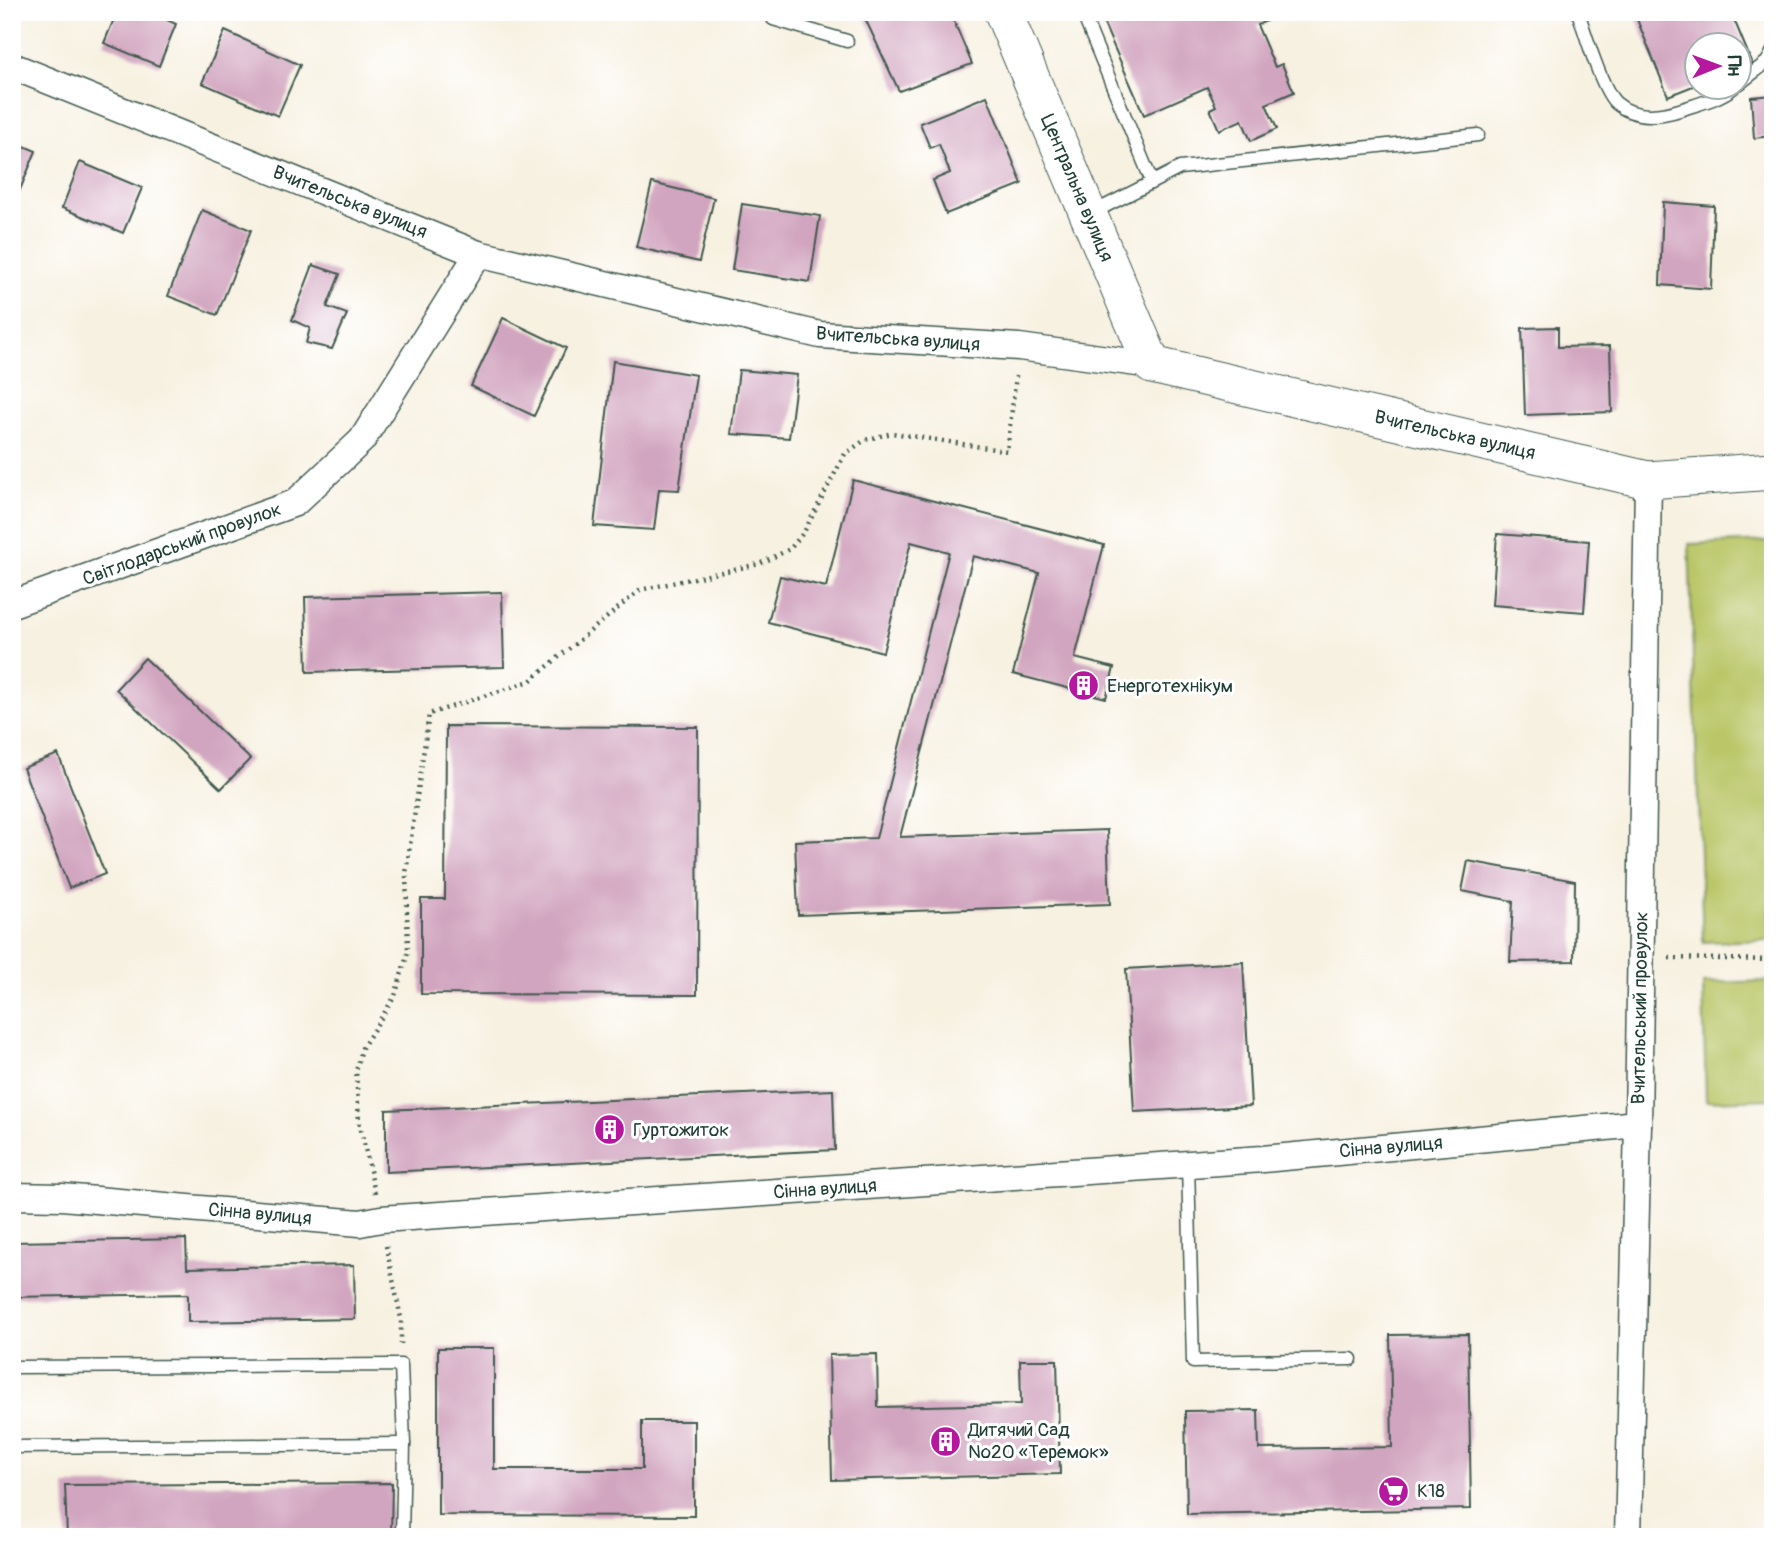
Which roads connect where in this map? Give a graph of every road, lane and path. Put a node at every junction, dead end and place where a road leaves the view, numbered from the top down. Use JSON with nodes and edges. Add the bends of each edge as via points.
{"nodes":[{"id":1,"x":771,"y":12,"type":"edge"},
{"id":2,"x":1003,"y":12,"type":"edge"},
{"id":3,"x":1082,"y":12,"type":"edge"},
{"id":4,"x":1578,"y":12,"type":"edge"},
{"id":5,"x":847,"y":41,"type":"dead end"},
{"id":6,"x":1773,"y":51,"type":"edge"},
{"id":7,"x":12,"y":66,"type":"edge"},
{"id":8,"x":1754,"y":72,"type":"edge"},
{"id":9,"x":1704,"y":102,"type":"edge"},
{"id":10,"x":1478,"y":135,"type":"dead end"},
{"id":11,"x":1152,"y":182,"type":"junction"},
{"id":12,"x":1088,"y":214,"type":"junction"},
{"id":13,"x":478,"y":254,"type":"junction"},
{"id":14,"x":1019,"y":347,"type":"junction"},
{"id":15,"x":1152,"y":365,"type":"junction"},
{"id":16,"x":1773,"y":471,"type":"edge"},
{"id":17,"x":1648,"y":480,"type":"junction"},
{"id":18,"x":12,"y":604,"type":"edge"},
{"id":19,"x":1640,"y":957,"type":"junction"},
{"id":20,"x":1773,"y":960,"type":"edge"},
{"id":21,"x":1638,"y":1124,"type":"junction"},
{"id":22,"x":1188,"y":1164,"type":"junction"},
{"id":23,"x":12,"y":1196,"type":"edge"},
{"id":24,"x":381,"y":1219,"type":"junction"},
{"id":25,"x":1351,"y":1359,"type":"dead end"},
{"id":26,"x":401,"y":1365,"type":"junction"},
{"id":27,"x":12,"y":1367,"type":"edge"},
{"id":28,"x":404,"y":1444,"type":"junction"},
{"id":29,"x":12,"y":1447,"type":"edge"},
{"id":30,"x":402,"y":1537,"type":"edge"},
{"id":31,"x":1628,"y":1537,"type":"edge"}],
"edges":[{"from":1,"to":5,"type":"lane","via":[[773,19]]},
{"from":2,"to":12,"type":"street","name":"Центральна вулиця"},
{"from":3,"to":11,"type":"lane"},
{"from":4,"to":9,"type":"lane","via":[[1615,102],[1639,114],[1662,116]]},
{"from":6,"to":8,"type":"lane"},
{"from":7,"to":13,"type":"street","name":"Вчительська вулиця"},
{"from":10,"to":11,"type":"lane","via":[[1180,168]]},
{"from":11,"to":12,"type":"lane"},
{"from":12,"to":15,"type":"street","name":"Центральна вулиця"},
{"from":13,"to":14,"type":"street","name":"Вчительська вулиця","via":[[820,335]]},
{"from":13,"to":18,"type":"street","name":"Світлодарський провулок","via":[[362,440],[295,503]]},
{"from":14,"to":15,"type":"street","name":"Вчительська вулиця"},
{"from":14,"to":24,"type":"path","via":[[1007,451],[892,433],[865,440],[845,454],[804,532],[790,549],[759,564],[640,590],[530,681],[429,714],[406,873],[408,952],[394,996],[362,1048],[356,1072],[359,1121]]},
{"from":15,"to":17,"type":"street","name":"Вчительська вулиця"},
{"from":16,"to":17,"type":"street","name":"Вчительська вулиця"},
{"from":17,"to":19,"type":"street","name":"Вчительський провулок"},
{"from":19,"to":20,"type":"path"},
{"from":19,"to":21,"type":"street","name":"Вчительський провулок"},
{"from":21,"to":22,"type":"street","name":"Сінна вулиця"},
{"from":21,"to":31,"type":"street","name":"Вчительський провулок"},
{"from":22,"to":24,"type":"street","name":"Сінна вулиця"},
{"from":22,"to":25,"type":"lane","via":[[1193,1362]]},
{"from":23,"to":24,"type":"street","name":"Сінна вулиця","via":[[360,1223]]},
{"from":24,"to":26,"type":"path","via":[[401,1318]]},
{"from":26,"to":27,"type":"lane"},
{"from":26,"to":28,"type":"lane"},
{"from":28,"to":29,"type":"lane"},
{"from":28,"to":30,"type":"lane"}]}
